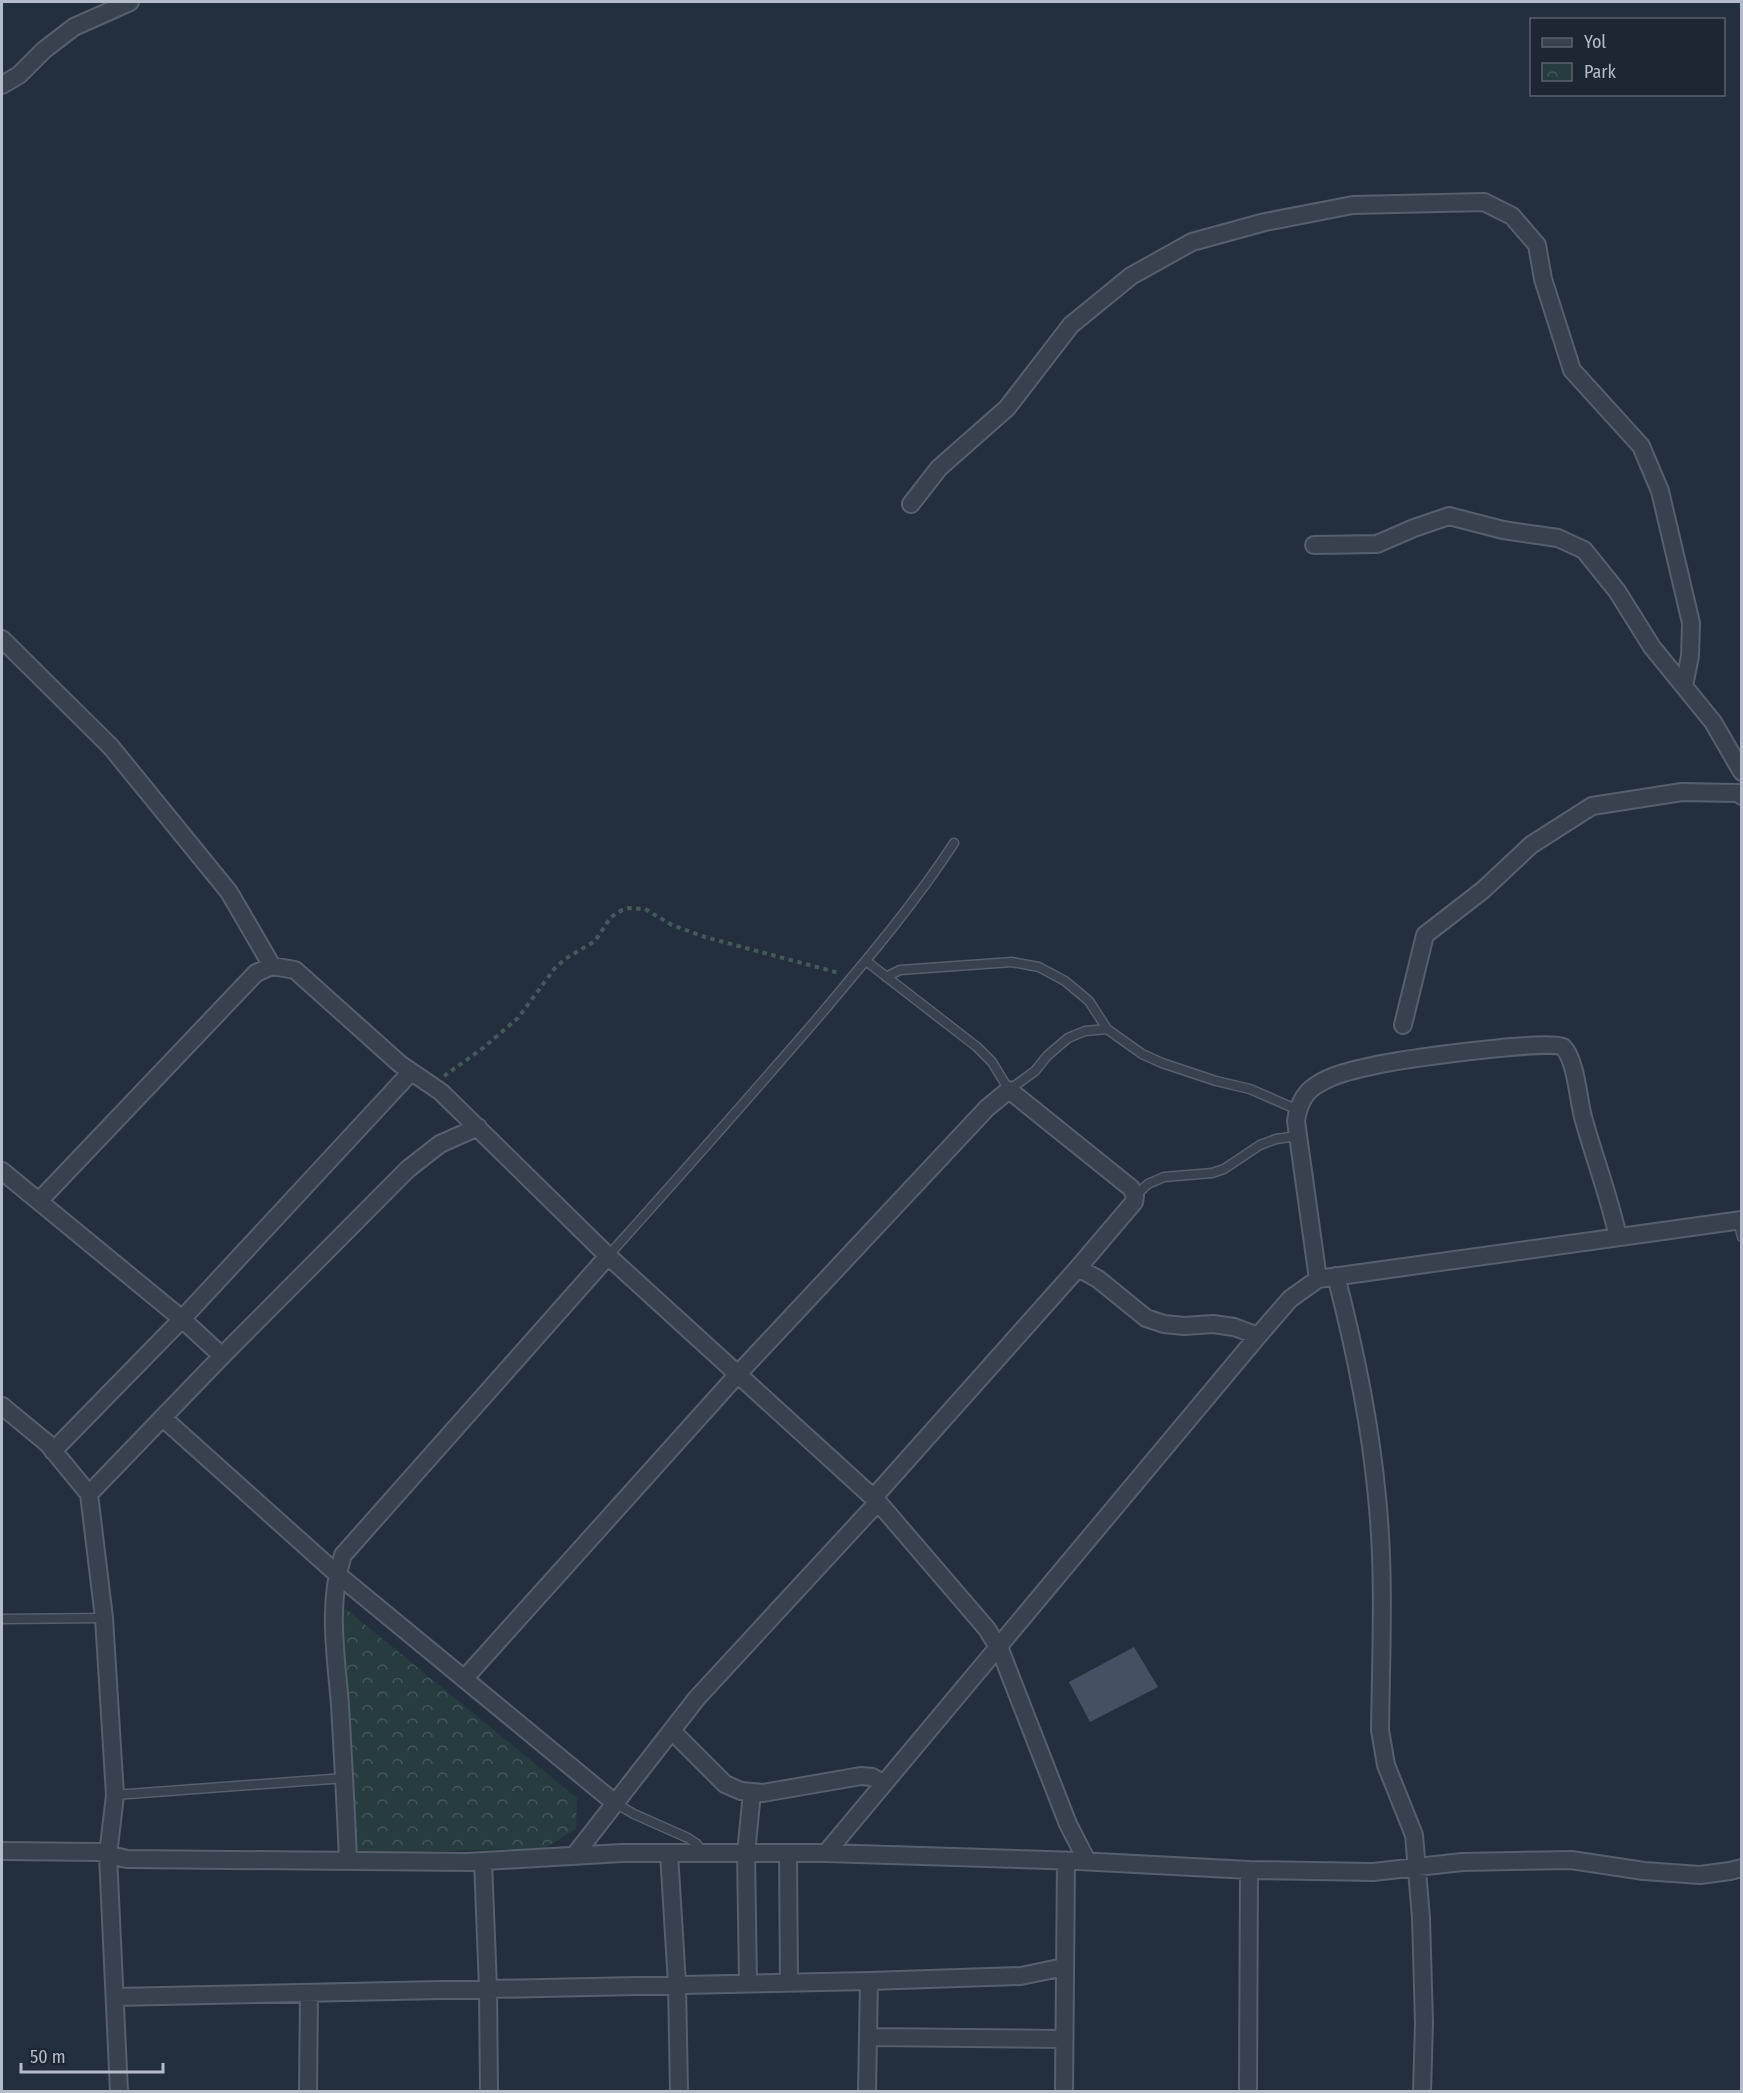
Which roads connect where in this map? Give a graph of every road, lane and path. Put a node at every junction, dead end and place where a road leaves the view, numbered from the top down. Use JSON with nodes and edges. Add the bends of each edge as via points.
{"nodes":[{"id":1,"x":130,"y":2,"type":"edge"},
{"id":2,"x":2,"y":85,"type":"edge"},
{"id":3,"x":912,"y":504,"type":"dead end"},
{"id":4,"x":1314,"y":545,"type":"dead end"},
{"id":5,"x":2,"y":639,"type":"edge"},
{"id":6,"x":1684,"y":686,"type":"junction"},
{"id":7,"x":1742,"y":772,"type":"edge"},
{"id":8,"x":1742,"y":796,"type":"edge"},
{"id":9,"x":954,"y":843,"type":"dead end"},
{"id":10,"x":866,"y":961,"type":"junction"},
{"id":11,"x":272,"y":966,"type":"junction"},
{"id":12,"x":886,"y":976,"type":"junction"},
{"id":13,"x":850,"y":980,"type":"junction"},
{"id":14,"x":1404,"y":1025,"type":"dead end"},
{"id":15,"x":1107,"y":1029,"type":"junction"},
{"id":16,"x":411,"y":1072,"type":"junction"},
{"id":17,"x":431,"y":1085,"type":"junction"},
{"id":18,"x":1009,"y":1090,"type":"junction"},
{"id":19,"x":1298,"y":1110,"type":"junction"},
{"id":20,"x":477,"y":1127,"type":"junction"},
{"id":21,"x":1298,"y":1136,"type":"junction"},
{"id":22,"x":2,"y":1170,"type":"edge"},
{"id":23,"x":1135,"y":1196,"type":"junction"},
{"id":24,"x":40,"y":1200,"type":"junction"},
{"id":25,"x":1740,"y":1220,"type":"edge"},
{"id":26,"x":1618,"y":1237,"type":"junction"},
{"id":27,"x":1742,"y":1237,"type":"edge"},
{"id":28,"x":608,"y":1256,"type":"junction"},
{"id":29,"x":1078,"y":1268,"type":"junction"},
{"id":30,"x":1336,"y":1276,"type":"junction"},
{"id":31,"x":1318,"y":1279,"type":"junction"},
{"id":32,"x":182,"y":1319,"type":"junction"},
{"id":33,"x":1258,"y":1336,"type":"junction"},
{"id":34,"x":222,"y":1356,"type":"junction"},
{"id":35,"x":738,"y":1374,"type":"junction"},
{"id":36,"x":2,"y":1406,"type":"edge"},
{"id":37,"x":163,"y":1418,"type":"junction"},
{"id":38,"x":53,"y":1451,"type":"junction"},
{"id":39,"x":89,"y":1494,"type":"junction"},
{"id":40,"x":876,"y":1499,"type":"junction"},
{"id":41,"x":337,"y":1574,"type":"junction"},
{"id":42,"x":104,"y":1618,"type":"junction"},
{"id":43,"x":2,"y":1619,"type":"edge"},
{"id":44,"x":998,"y":1648,"type":"junction"},
{"id":45,"x":464,"y":1679,"type":"junction"},
{"id":46,"x":672,"y":1731,"type":"junction"},
{"id":47,"x":345,"y":1778,"type":"junction"},
{"id":48,"x":884,"y":1784,"type":"junction"},
{"id":49,"x":752,"y":1793,"type":"junction"},
{"id":50,"x":115,"y":1795,"type":"junction"},
{"id":51,"x":615,"y":1803,"type":"junction"},
{"id":52,"x":2,"y":1851,"type":"edge"},
{"id":53,"x":669,"y":1853,"type":"junction"},
{"id":54,"x":701,"y":1853,"type":"junction"},
{"id":55,"x":747,"y":1853,"type":"junction"},
{"id":56,"x":788,"y":1853,"type":"junction"},
{"id":57,"x":826,"y":1853,"type":"junction"},
{"id":58,"x":108,"y":1855,"type":"junction"},
{"id":59,"x":574,"y":1856,"type":"junction"},
{"id":60,"x":348,"y":1861,"type":"junction"},
{"id":61,"x":483,"y":1861,"type":"junction"},
{"id":62,"x":1066,"y":1861,"type":"junction"},
{"id":63,"x":1087,"y":1861,"type":"junction"},
{"id":64,"x":1416,"y":1867,"type":"junction"},
{"id":65,"x":1742,"y":1868,"type":"edge"},
{"id":66,"x":1249,"y":1870,"type":"junction"},
{"id":67,"x":1064,"y":1967,"type":"junction"},
{"id":68,"x":869,"y":1981,"type":"junction"},
{"id":69,"x":748,"y":1983,"type":"junction"},
{"id":70,"x":789,"y":1983,"type":"junction"},
{"id":71,"x":677,"y":1984,"type":"junction"},
{"id":72,"x":488,"y":1988,"type":"junction"},
{"id":73,"x":309,"y":1994,"type":"junction"},
{"id":74,"x":115,"y":1997,"type":"junction"},
{"id":75,"x":869,"y":2037,"type":"junction"},
{"id":76,"x":1063,"y":2039,"type":"junction"},
{"id":77,"x":119,"y":2091,"type":"edge"},
{"id":78,"x":308,"y":2091,"type":"edge"},
{"id":79,"x":489,"y":2091,"type":"edge"},
{"id":80,"x":679,"y":2091,"type":"edge"},
{"id":81,"x":867,"y":2091,"type":"edge"},
{"id":82,"x":1064,"y":2091,"type":"edge"},
{"id":83,"x":1248,"y":2091,"type":"edge"},
{"id":84,"x":1422,"y":2091,"type":"edge"}],
"edges":[{"from":1,"to":2,"type":"street","via":[[74,27]]},
{"from":3,"to":6,"type":"street","via":[[939,468],[1007,408],[1071,325],[1131,276],[1192,242],[1265,222],[1353,205],[1484,202],[1512,216],[1537,245],[1543,279],[1572,370],[1641,446],[1660,491],[1691,623]]},
{"from":4,"to":6,"type":"street","via":[[1377,544],[1449,516],[1503,530],[1558,538],[1584,550]]},
{"from":5,"to":11,"type":"street","via":[[111,747],[229,892]]},
{"from":6,"to":7,"type":"street","via":[[1713,722]]},
{"from":8,"to":14,"type":"street","via":[[1682,792],[1592,806],[1531,845],[1483,890],[1425,935]]},
{"from":9,"to":10,"type":"lane"},
{"from":10,"to":12,"type":"lane"},
{"from":10,"to":13,"type":"lane"},
{"from":11,"to":16,"type":"street","via":[[295,970]]},
{"from":11,"to":24,"type":"street","via":[[256,973]]},
{"from":12,"to":15,"type":"lane","via":[[900,970],[1026,963],[1065,981],[1089,1001]]},
{"from":12,"to":18,"type":"lane","via":[[976,1047],[992,1062]]},
{"from":13,"to":17,"type":"path","via":[[837,972],[705,937],[672,925],[645,909],[622,910],[611,917],[595,941],[555,968],[518,1018]]},
{"from":13,"to":28,"type":"lane"},
{"from":15,"to":18,"type":"lane","via":[[1068,1038]]},
{"from":15,"to":19,"type":"lane","via":[[1162,1063],[1250,1089]]},
{"from":16,"to":17,"type":"street"},
{"from":16,"to":32,"type":"street"},
{"from":17,"to":20,"type":"street"},
{"from":18,"to":23,"type":"street","via":[[1131,1188]]},
{"from":18,"to":35,"type":"street","via":[[987,1108]]},
{"from":19,"to":21,"type":"street"},
{"from":19,"to":26,"type":"street","via":[[1302,1099],[1316,1086],[1356,1070],[1405,1060],[1558,1045],[1570,1057]]},
{"from":20,"to":28,"type":"street"},
{"from":20,"to":34,"type":"street","via":[[440,1144],[408,1169]]},
{"from":21,"to":23,"type":"lane","via":[[1260,1145],[1212,1173],[1164,1177]]},
{"from":21,"to":31,"type":"street"},
{"from":22,"to":24,"type":"street"},
{"from":23,"to":29,"type":"street"},
{"from":24,"to":32,"type":"street"},
{"from":25,"to":26,"type":"street"},
{"from":25,"to":27,"type":"lane"},
{"from":26,"to":30,"type":"street"},
{"from":28,"to":35,"type":"street"},
{"from":28,"to":41,"type":"street","via":[[343,1555]]},
{"from":29,"to":33,"type":"street","via":[[1146,1318],[1164,1324],[1234,1327]]},
{"from":29,"to":40,"type":"street"},
{"from":30,"to":31,"type":"street"},
{"from":30,"to":64,"type":"street","via":[[1360,1380],[1378,1498],[1381,1746],[1414,1835]]},
{"from":31,"to":33,"type":"street","via":[[1290,1299]]},
{"from":32,"to":34,"type":"street"},
{"from":32,"to":38,"type":"street"},
{"from":33,"to":44,"type":"street"},
{"from":34,"to":37,"type":"street"},
{"from":35,"to":40,"type":"street"},
{"from":35,"to":45,"type":"street"},
{"from":36,"to":38,"type":"street"},
{"from":37,"to":39,"type":"street"},
{"from":37,"to":41,"type":"street"},
{"from":38,"to":39,"type":"street"},
{"from":39,"to":42,"type":"street"},
{"from":40,"to":44,"type":"street","via":[[987,1629]]},
{"from":40,"to":46,"type":"street","via":[[697,1698]]},
{"from":41,"to":45,"type":"street"},
{"from":41,"to":47,"type":"street","via":[[333,1604]]},
{"from":42,"to":43,"type":"lane"},
{"from":42,"to":50,"type":"street"},
{"from":44,"to":48,"type":"street"},
{"from":44,"to":63,"type":"street","via":[[1068,1824]]},
{"from":45,"to":51,"type":"street"},
{"from":46,"to":49,"type":"street","via":[[725,1784]]},
{"from":46,"to":51,"type":"street"},
{"from":47,"to":50,"type":"lane"},
{"from":47,"to":60,"type":"street"},
{"from":48,"to":49,"type":"street","via":[[861,1776]]},
{"from":48,"to":57,"type":"street"},
{"from":49,"to":55,"type":"street"},
{"from":50,"to":58,"type":"street"},
{"from":51,"to":54,"type":"lane","via":[[688,1838]]},
{"from":51,"to":59,"type":"street"},
{"from":52,"to":58,"type":"street"},
{"from":53,"to":54,"type":"street"},
{"from":53,"to":59,"type":"street"},
{"from":53,"to":71,"type":"street"},
{"from":54,"to":55,"type":"street"},
{"from":55,"to":56,"type":"street"},
{"from":55,"to":69,"type":"street"},
{"from":56,"to":57,"type":"street"},
{"from":56,"to":70,"type":"street"},
{"from":57,"to":62,"type":"street"},
{"from":58,"to":60,"type":"street","via":[[127,1860]]},
{"from":58,"to":74,"type":"street"},
{"from":59,"to":61,"type":"street"},
{"from":60,"to":61,"type":"street"},
{"from":61,"to":72,"type":"street"},
{"from":62,"to":63,"type":"street"},
{"from":62,"to":67,"type":"street"},
{"from":63,"to":66,"type":"street"},
{"from":64,"to":65,"type":"street","via":[[1571,1860],[1700,1875]]},
{"from":64,"to":66,"type":"street","via":[[1373,1872]]},
{"from":64,"to":84,"type":"street","via":[[1424,2023]]},
{"from":66,"to":83,"type":"street"},
{"from":67,"to":68,"type":"street","via":[[1021,1976]]},
{"from":67,"to":76,"type":"street"},
{"from":68,"to":70,"type":"street"},
{"from":68,"to":75,"type":"street"},
{"from":69,"to":70,"type":"street"},
{"from":69,"to":71,"type":"street"},
{"from":71,"to":72,"type":"street"},
{"from":71,"to":80,"type":"street"},
{"from":72,"to":73,"type":"street"},
{"from":72,"to":79,"type":"street"},
{"from":73,"to":74,"type":"street"},
{"from":73,"to":78,"type":"street"},
{"from":74,"to":77,"type":"street"},
{"from":75,"to":76,"type":"street"},
{"from":75,"to":81,"type":"street"},
{"from":76,"to":82,"type":"street"}]}
